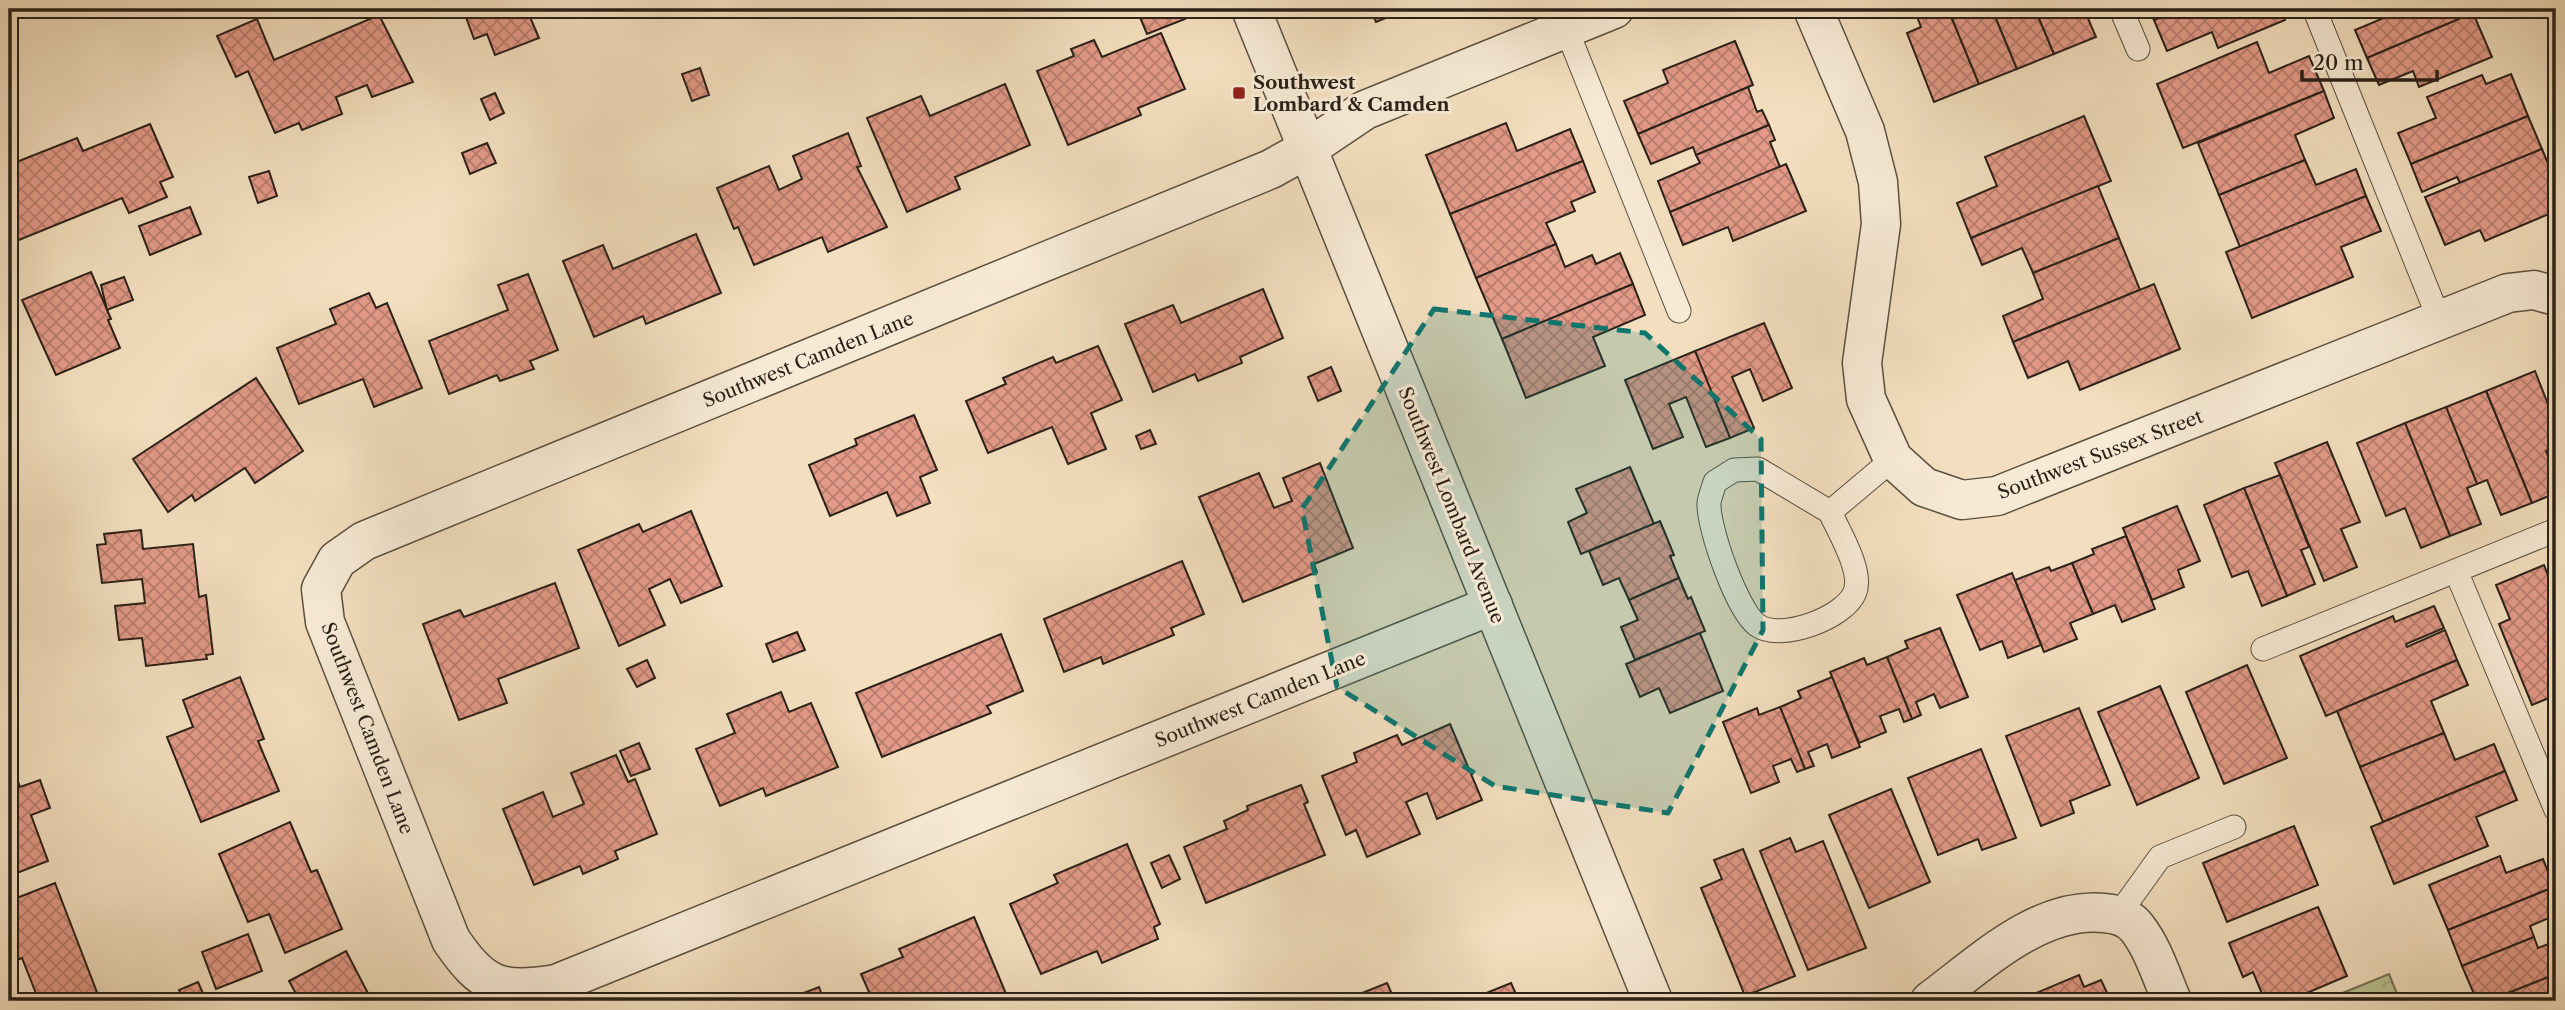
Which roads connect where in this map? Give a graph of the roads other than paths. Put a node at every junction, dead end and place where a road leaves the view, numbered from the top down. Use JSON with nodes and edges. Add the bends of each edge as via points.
{"nodes":[{"id":1,"x":1251,"y":9,"type":"edge"},
{"id":2,"x":1614,"y":9,"type":"edge"},
{"id":3,"x":1813,"y":9,"type":"edge"},
{"id":4,"x":2121,"y":9,"type":"edge"},
{"id":5,"x":2316,"y":13,"type":"dead end"},
{"id":6,"x":1572,"y":20,"type":"edge"},
{"id":7,"x":2138,"y":50,"type":"dead end"},
{"id":8,"x":1307,"y":149,"type":"junction"},
{"id":9,"x":2556,"y":296,"type":"edge"},
{"id":10,"x":1679,"y":311,"type":"dead end"},
{"id":11,"x":2439,"y":319,"type":"junction"},
{"id":12,"x":1893,"y":459,"type":"junction"},
{"id":13,"x":1830,"y":512,"type":"junction"},
{"id":14,"x":2556,"y":530,"type":"edge"},
{"id":15,"x":2456,"y":571,"type":"junction"},
{"id":16,"x":1493,"y":605,"type":"junction"},
{"id":17,"x":2263,"y":649,"type":"dead end"},
{"id":18,"x":2556,"y":810,"type":"edge"},
{"id":19,"x":2234,"y":827,"type":"dead end"},
{"id":20,"x":2119,"y":914,"type":"junction"},
{"id":21,"x":1653,"y":1001,"type":"edge"},
{"id":22,"x":1930,"y":1001,"type":"edge"},
{"id":23,"x":2172,"y":1001,"type":"edge"}],
"edges":[{"from":1,"to":8,"type":"street","name":"Southwest Lombard Avenue"},
{"from":2,"to":6,"type":"street","name":"Southwest Camden Lane"},
{"from":3,"to":12,"type":"street","name":"Southwest Sussex Street","via":[[1865,131],[1878,182],[1881,224],[1862,363],[1866,399]]},
{"from":4,"to":7,"type":"lane"},
{"from":5,"to":11,"type":"lane"},
{"from":6,"to":8,"type":"street","name":"Southwest Camden Lane","via":[[1365,110]]},
{"from":6,"to":10,"type":"lane"},
{"from":8,"to":16,"type":"street","name":"Southwest Lombard Avenue"},
{"from":8,"to":16,"type":"street","name":"Southwest Camden Lane","via":[[1272,169],[364,541],[337,560],[321,589],[325,622],[451,940],[468,965],[490,983],[521,990],[556,984]]},
{"from":9,"to":11,"type":"street","name":"Southwest Sussex Street","via":[[2534,290],[2508,293]]},
{"from":11,"to":12,"type":"street","name":"Southwest Sussex Street","via":[[1997,496],[1962,500],[1924,487]]},
{"from":12,"to":13,"type":"lane"},
{"from":13,"to":13,"type":"lane","via":[[1856,569],[1856,591],[1846,606],[1826,619],[1780,632],[1759,627],[1744,613],[1712,532],[1709,502],[1715,482],[1734,470],[1758,469]]},
{"from":14,"to":15,"type":"lane"},
{"from":15,"to":17,"type":"lane"},
{"from":15,"to":18,"type":"lane"},
{"from":16,"to":21,"type":"street","name":"Southwest Lombard Avenue"},
{"from":19,"to":20,"type":"lane","via":[[2160,857]]},
{"from":20,"to":22,"type":"street","via":[[2072,914],[2041,924]]},
{"from":20,"to":23,"type":"street","via":[[2137,926]]}]}
